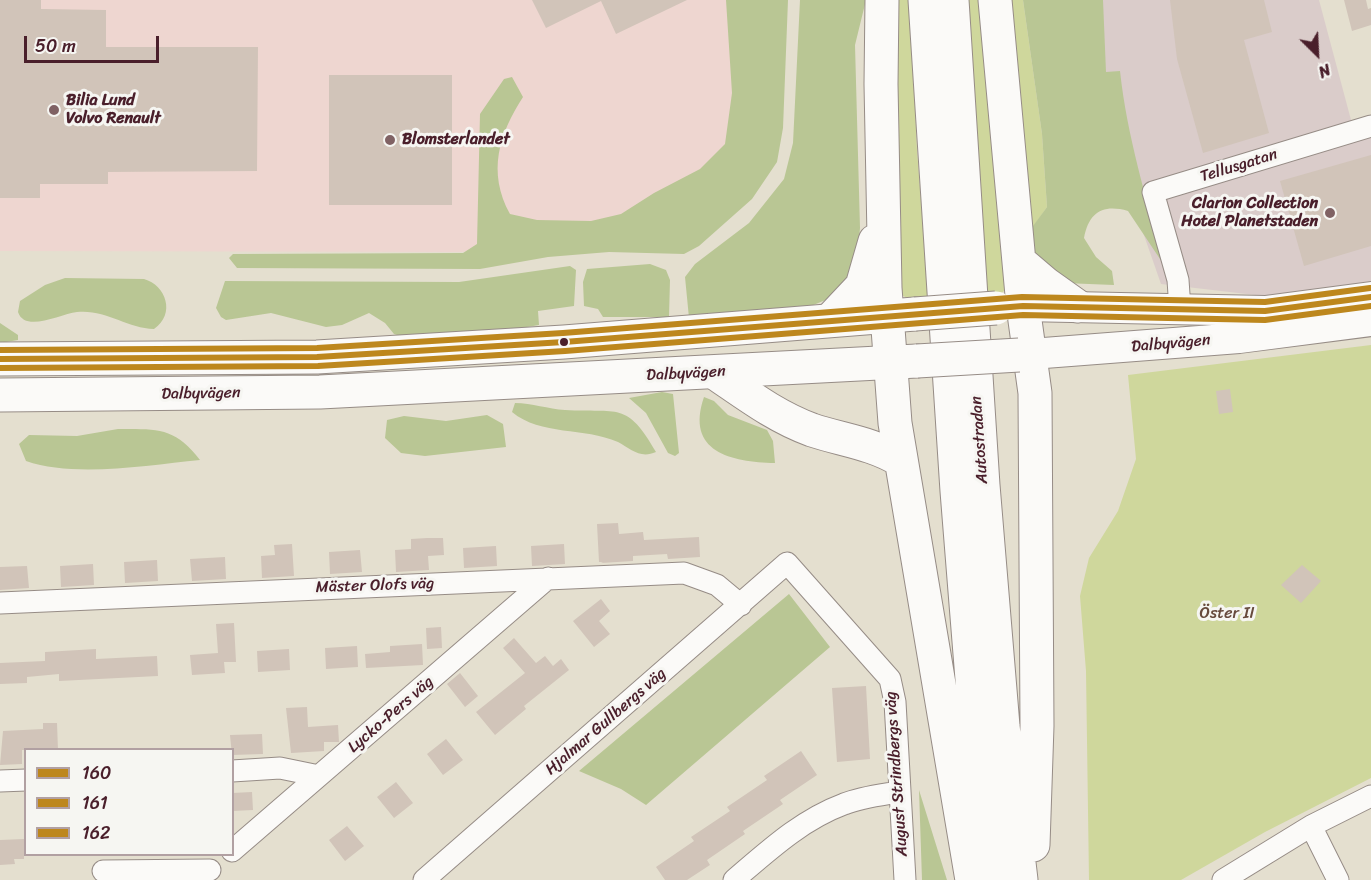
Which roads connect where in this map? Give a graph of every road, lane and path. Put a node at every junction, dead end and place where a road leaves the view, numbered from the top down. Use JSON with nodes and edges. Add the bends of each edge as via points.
{"nodes":[{"id":1,"x":882,"y":0,"type":"edge"},
{"id":2,"x":925,"y":0,"type":"edge"},
{"id":3,"x":952,"y":0,"type":"edge"},
{"id":4,"x":995,"y":0,"type":"edge"},
{"id":5,"x":1371,"y":126,"type":"edge"},
{"id":6,"x":883,"y":198,"type":"junction"},
{"id":7,"x":1019,"y":261,"type":"junction"},
{"id":8,"x":1371,"y":297,"type":"edge"},
{"id":9,"x":1077,"y":306,"type":"junction"},
{"id":10,"x":1010,"y":307,"type":"junction"},
{"id":11,"x":1180,"y":309,"type":"junction"},
{"id":12,"x":902,"y":315,"type":"junction"},
{"id":13,"x":830,"y":320,"type":"junction"},
{"id":14,"x":1371,"y":321,"type":"edge"},
{"id":15,"x":1025,"y":355,"type":"junction"},
{"id":16,"x":0,"y":359,"type":"edge"},
{"id":17,"x":904,"y":362,"type":"junction"},
{"id":18,"x":715,"y":373,"type":"junction"},
{"id":19,"x":0,"y":395,"type":"edge"},
{"id":20,"x":900,"y":460,"type":"junction"},
{"id":21,"x":787,"y":563,"type":"joint"},
{"id":22,"x":548,"y":578,"type":"junction"},
{"id":23,"x":0,"y":603,"type":"edge"},
{"id":24,"x":741,"y":605,"type":"junction"},
{"id":25,"x":234,"y":771,"type":"edge"},
{"id":26,"x":319,"y":776,"type":"junction"},
{"id":27,"x":24,"y":780,"type":"edge"},
{"id":28,"x":0,"y":781,"type":"edge"},
{"id":29,"x":898,"y":792,"type":"junction"},
{"id":30,"x":1371,"y":796,"type":"edge"},
{"id":31,"x":1311,"y":826,"type":"junction"},
{"id":32,"x":234,"y":849,"type":"edge"},
{"id":33,"x":227,"y":856,"type":"edge"},
{"id":34,"x":103,"y":871,"type":"dead end"},
{"id":35,"x":204,"y":875,"type":"edge"},
{"id":36,"x":424,"y":880,"type":"edge"},
{"id":37,"x":734,"y":880,"type":"edge"},
{"id":38,"x":905,"y":880,"type":"edge"},
{"id":39,"x":972,"y":880,"type":"edge"},
{"id":40,"x":993,"y":880,"type":"edge"},
{"id":41,"x":1021,"y":880,"type":"edge"},
{"id":42,"x":1031,"y":880,"type":"edge"},
{"id":43,"x":1223,"y":880,"type":"edge"},
{"id":44,"x":1338,"y":880,"type":"edge"}],
"edges":[{"from":1,"to":6,"type":"main road"},
{"from":2,"to":40,"type":"main road","name":"Autostradan","via":[[957,491],[976,729]]},
{"from":3,"to":41,"type":"main road","name":"Autostradan","via":[[982,474],[1003,726]]},
{"from":4,"to":7,"type":"main road"},
{"from":5,"to":11,"type":"street","name":"Tellusgatan","via":[[1153,192],[1178,280]]},
{"from":6,"to":12,"type":"main road"},
{"from":6,"to":13,"type":"main road","via":[[867,275],[855,295]]},
{"from":7,"to":9,"type":"main road"},
{"from":7,"to":10,"type":"main road"},
{"from":8,"to":11,"type":"main road","name":"Dalbyvägen","via":[[1264,311]]},
{"from":9,"to":10,"type":"main road","name":"Dalbyvägen"},
{"from":9,"to":11,"type":"main road","name":"Dalbyvägen"},
{"from":10,"to":12,"type":"main road","name":"Dalbyvägen","bridge":true},
{"from":10,"to":15,"type":"main road"},
{"from":12,"to":13,"type":"main road","name":"Dalbyvägen"},
{"from":12,"to":17,"type":"main road"},
{"from":13,"to":16,"type":"main road","name":"Dalbyvägen","via":[[317,357]]},
{"from":14,"to":15,"type":"main road","name":"Dalbyvägen","via":[[1239,338]]},
{"from":15,"to":17,"type":"main road","name":"Dalbyvägen","bridge":true},
{"from":15,"to":42,"type":"main road","via":[[1035,393],[1037,726]]},
{"from":17,"to":18,"type":"main road","name":"Dalbyvägen"},
{"from":17,"to":20,"type":"main road"},
{"from":18,"to":19,"type":"main road","name":"Dalbyvägen","via":[[320,392]]},
{"from":18,"to":20,"type":"main road","via":[[783,418],[884,450]]},
{"from":20,"to":39,"type":"main road"},
{"from":21,"to":24,"type":"street","name":"Hjalmar Gullbergs väg"},
{"from":21,"to":29,"type":"street","name":"August Strindbergs väg","via":[[890,679],[895,702]]},
{"from":22,"to":23,"type":"street","name":"Mäster Olofs väg"},
{"from":22,"to":24,"type":"street","name":"Mäster Olofs väg","via":[[684,573],[717,585]]},
{"from":22,"to":26,"type":"street","name":"Lycko-Pers väg"},
{"from":24,"to":36,"type":"street","name":"Hjalmar Gullbergs väg"},
{"from":25,"to":26,"type":"street","via":[[280,768]]},
{"from":26,"to":32,"type":"street","name":"Lycko-Pers väg"},
{"from":27,"to":28,"type":"street"},
{"from":29,"to":37,"type":"street","via":[[845,803],[822,814],[785,836]]},
{"from":29,"to":38,"type":"street","name":"August Strindbergs väg"},
{"from":30,"to":31,"type":"street"},
{"from":31,"to":43,"type":"street"},
{"from":31,"to":44,"type":"street"},
{"from":33,"to":35,"type":"street"},
{"from":34,"to":35,"type":"street"}]}
